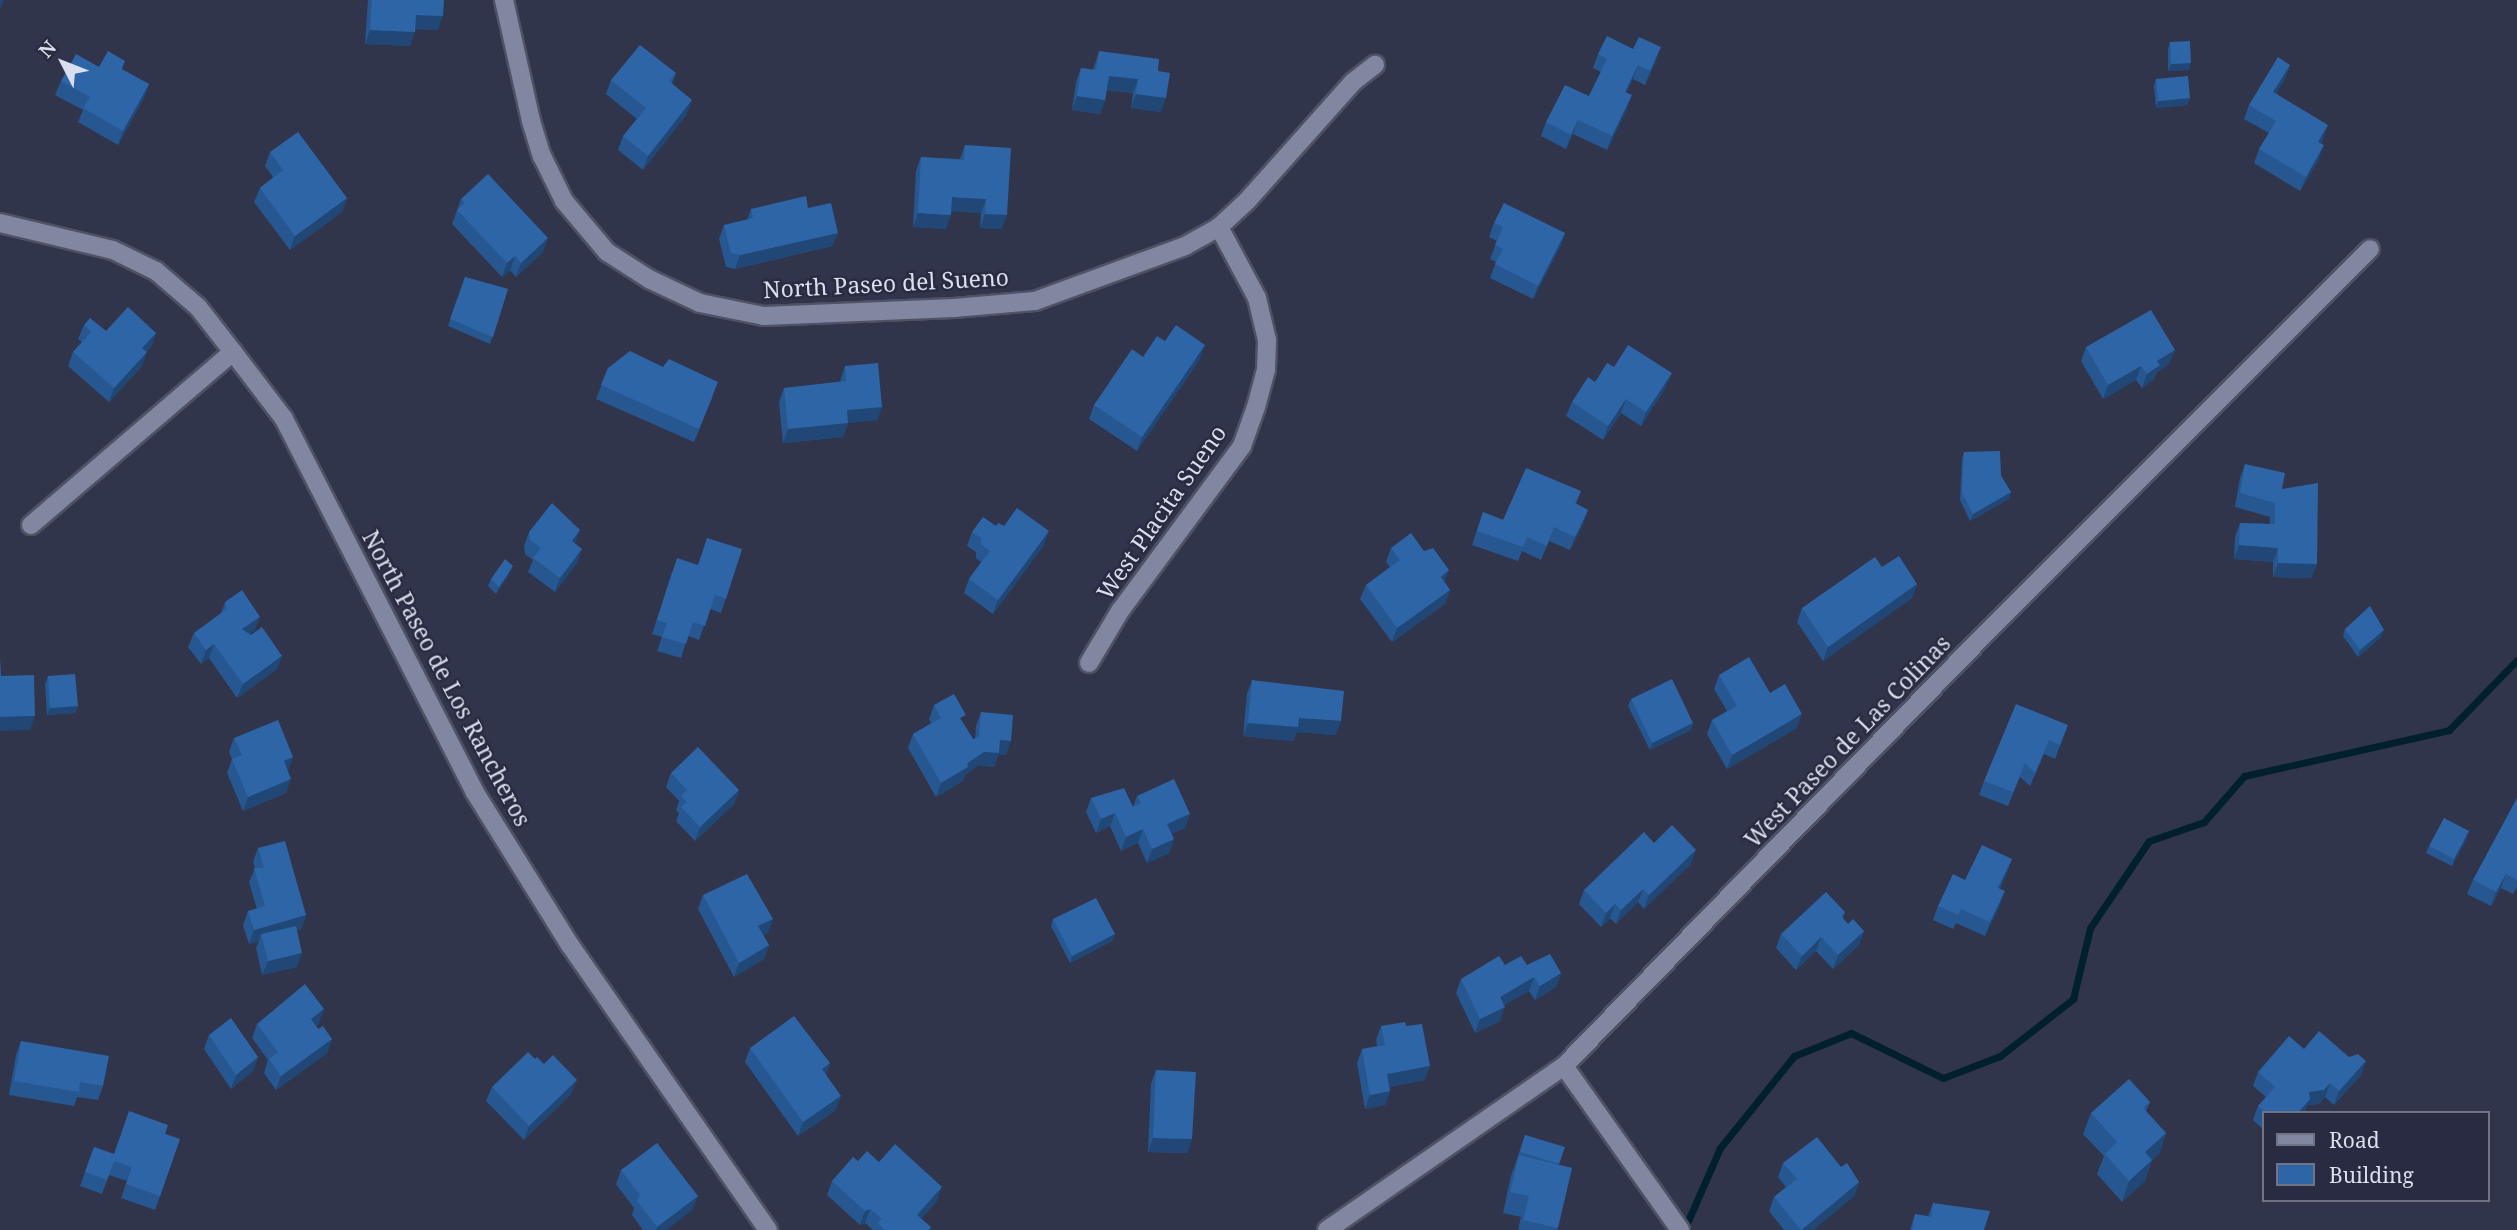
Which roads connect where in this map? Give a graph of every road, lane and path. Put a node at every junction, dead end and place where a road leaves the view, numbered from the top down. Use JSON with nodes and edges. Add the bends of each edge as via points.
{"nodes":[{"id":1,"x":504,"y":0,"type":"edge"},
{"id":2,"x":1375,"y":65,"type":"dead end"},
{"id":3,"x":0,"y":223,"type":"edge"},
{"id":4,"x":1219,"y":227,"type":"junction"},
{"id":5,"x":2370,"y":249,"type":"dead end"},
{"id":6,"x":233,"y":352,"type":"junction"},
{"id":7,"x":31,"y":525,"type":"dead end"},
{"id":8,"x":1089,"y":663,"type":"dead end"},
{"id":9,"x":1564,"y":1066,"type":"junction"},
{"id":10,"x":768,"y":1230,"type":"edge"},
{"id":11,"x":1327,"y":1230,"type":"edge"},
{"id":12,"x":1680,"y":1230,"type":"edge"}],
"edges":[{"from":1,"to":4,"type":"street","name":"North Paseo del Sueno","via":[[535,133],[564,201],[607,252],[700,303],[764,316],[1035,300],[1128,269]]},
{"from":2,"to":4,"type":"street","name":"North Paseo del Sueno","via":[[1353,82]]},
{"from":3,"to":6,"type":"street","name":"North Paseo de Los Rancheros","via":[[113,250],[156,271],[198,307]]},
{"from":4,"to":8,"type":"street","name":"West Placita Sueno","via":[[1258,298],[1267,340],[1266,369],[1256,407],[1242,446],[1121,611]]},
{"from":5,"to":9,"type":"street","name":"West Paseo de Las Colinas","via":[[1983,636]]},
{"from":6,"to":7,"type":"street"},
{"from":6,"to":10,"type":"street","name":"North Paseo de Los Rancheros","via":[[284,419],[474,791],[570,945]]},
{"from":9,"to":11,"type":"street","name":"West Paseo de Las Colinas"},
{"from":9,"to":12,"type":"street"}]}
